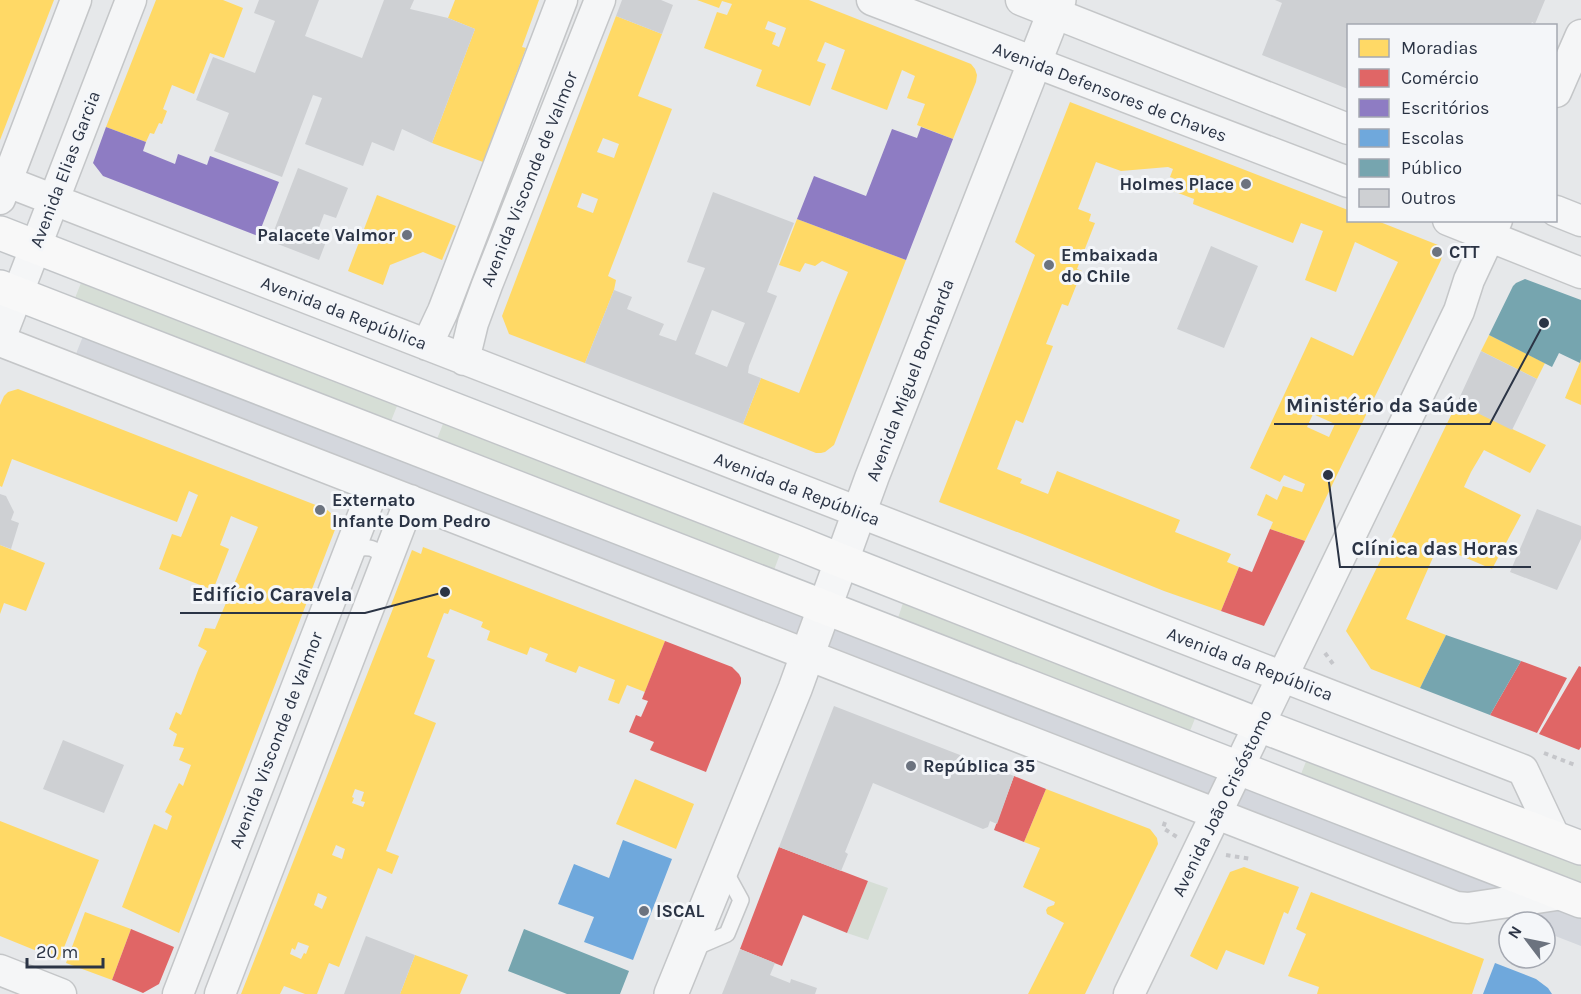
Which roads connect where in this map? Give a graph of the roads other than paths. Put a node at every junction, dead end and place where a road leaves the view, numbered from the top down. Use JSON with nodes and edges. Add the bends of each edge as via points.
{"nodes":[{"id":1,"x":76,"y":0,"type":"edge"},
{"id":2,"x":131,"y":0,"type":"edge"},
{"id":3,"x":562,"y":0,"type":"edge"},
{"id":4,"x":600,"y":0,"type":"edge"},
{"id":5,"x":872,"y":0,"type":"edge"},
{"id":6,"x":1021,"y":0,"type":"edge"},
{"id":7,"x":1056,"y":6,"type":"edge"},
{"id":8,"x":1581,"y":35,"type":"edge"},
{"id":9,"x":1034,"y":63,"type":"junction"},
{"id":10,"x":1557,"y":90,"type":"edge"},
{"id":11,"x":1347,"y":129,"type":"edge"},
{"id":12,"x":1347,"y":182,"type":"edge"},
{"id":13,"x":2,"y":187,"type":"edge"},
{"id":14,"x":53,"y":200,"type":"junction"},
{"id":15,"x":1557,"y":211,"type":"edge"},
{"id":16,"x":1581,"y":221,"type":"edge"},
{"id":17,"x":1458,"y":222,"type":"edge"},
{"id":18,"x":1493,"y":229,"type":"edge"},
{"id":19,"x":0,"y":233,"type":"edge"},
{"id":20,"x":35,"y":247,"type":"junction"},
{"id":21,"x":1581,"y":273,"type":"edge"},
{"id":22,"x":472,"y":279,"type":"junction"},
{"id":23,"x":9,"y":291,"type":"edge"},
{"id":24,"x":0,"y":340,"type":"edge"},
{"id":25,"x":427,"y":345,"type":"junction"},
{"id":26,"x":464,"y":360,"type":"junction"},
{"id":27,"x":374,"y":487,"type":"junction"},
{"id":28,"x":410,"y":500,"type":"junction"},
{"id":29,"x":860,"y":513,"type":"junction"},
{"id":30,"x":349,"y":550,"type":"junction"},
{"id":31,"x":842,"y":561,"type":"junction"},
{"id":32,"x":384,"y":564,"type":"junction"},
{"id":33,"x":825,"y":607,"type":"junction"},
{"id":34,"x":807,"y":655,"type":"junction"},
{"id":35,"x":1282,"y":678,"type":"junction"},
{"id":36,"x":1259,"y":725,"type":"junction"},
{"id":37,"x":1238,"y":769,"type":"junction"},
{"id":38,"x":1216,"y":814,"type":"junction"},
{"id":39,"x":1568,"y":843,"type":"edge"},
{"id":40,"x":1572,"y":897,"type":"edge"},
{"id":41,"x":0,"y":970,"type":"edge"},
{"id":42,"x":61,"y":994,"type":"edge"},
{"id":43,"x":178,"y":994,"type":"edge"},
{"id":44,"x":220,"y":994,"type":"edge"},
{"id":45,"x":671,"y":994,"type":"edge"},
{"id":46,"x":1129,"y":994,"type":"edge"}],
"edges":[{"from":1,"to":13,"type":"street"},
{"from":2,"to":14,"type":"street","name":"Avenida Elias Garcia"},
{"from":3,"to":22,"type":"street","name":"Avenida Visconde de Valmor"},
{"from":4,"to":22,"type":"street","name":"Avenida Visconde de Valmor"},
{"from":5,"to":9,"type":"street","name":"Avenida Defensores de Chaves"},
{"from":6,"to":7,"type":"street"},
{"from":7,"to":9,"type":"street","name":"Avenida Miguel Bombarda"},
{"from":7,"to":11,"type":"street"},
{"from":8,"to":10,"type":"street"},
{"from":9,"to":12,"type":"street","name":"Avenida Defensores de Chaves"},
{"from":9,"to":29,"type":"street","name":"Avenida Miguel Bombarda"},
{"from":13,"to":14,"type":"street","name":"Avenida da República"},
{"from":14,"to":20,"type":"street","name":"Avenida Elias Garcia"},
{"from":14,"to":25,"type":"street","name":"Avenida da República"},
{"from":15,"to":16,"type":"street"},
{"from":17,"to":18,"type":"street"},
{"from":18,"to":21,"type":"street"},
{"from":18,"to":35,"type":"street","name":"Avenida João Crisóstomo","via":[[1459,311]]},
{"from":19,"to":20,"type":"main road","name":"Avenida da República"},
{"from":20,"to":23,"type":"street","name":"Avenida Elias Garcia"},
{"from":20,"to":31,"type":"main road","name":"Avenida da República"},
{"from":22,"to":25,"type":"street","name":"Avenida Visconde de Valmor","via":[[442,311]]},
{"from":22,"to":26,"type":"street","name":"Avenida Visconde de Valmor","via":[[473,323]]},
{"from":23,"to":24,"type":"street","name":"Avenida Elias Garcia"},
{"from":23,"to":33,"type":"main road"},
{"from":24,"to":27,"type":"street"},
{"from":25,"to":26,"type":"street","name":"Avenida da República"},
{"from":26,"to":29,"type":"street","name":"Avenida da República"},
{"from":27,"to":28,"type":"street"},
{"from":27,"to":30,"type":"street","name":"Avenida Visconde de Valmor"},
{"from":28,"to":32,"type":"street"},
{"from":28,"to":34,"type":"street"},
{"from":29,"to":31,"type":"street","name":"Avenida Miguel Bombarda"},
{"from":29,"to":35,"type":"street","name":"Avenida da República"},
{"from":30,"to":32,"type":"lane","via":[[373,548],[382,555]]},
{"from":30,"to":43,"type":"street","name":"Avenida Visconde de Valmor"},
{"from":31,"to":33,"type":"street","name":"Avenida Miguel Bombarda"},
{"from":31,"to":36,"type":"main road","name":"Avenida da República"},
{"from":32,"to":44,"type":"street"},
{"from":33,"to":34,"type":"street","name":"Avenida Miguel Bombarda"},
{"from":33,"to":37,"type":"main road"},
{"from":34,"to":38,"type":"street"},
{"from":34,"to":45,"type":"street","name":"Avenida Miguel Bombarda"},
{"from":35,"to":36,"type":"street","name":"Avenida João Crisóstomo"},
{"from":35,"to":39,"type":"street","name":"Avenida da República","via":[[1523,770]]},
{"from":36,"to":37,"type":"street","name":"Avenida João Crisóstomo"},
{"from":36,"to":39,"type":"main road","name":"Avenida da República"},
{"from":37,"to":38,"type":"street","name":"Avenida João Crisóstomo"},
{"from":37,"to":40,"type":"main road"},
{"from":38,"to":40,"type":"street","via":[[1456,907]]},
{"from":38,"to":46,"type":"street","name":"Avenida João Crisóstomo"},
{"from":41,"to":42,"type":"street"}]}
